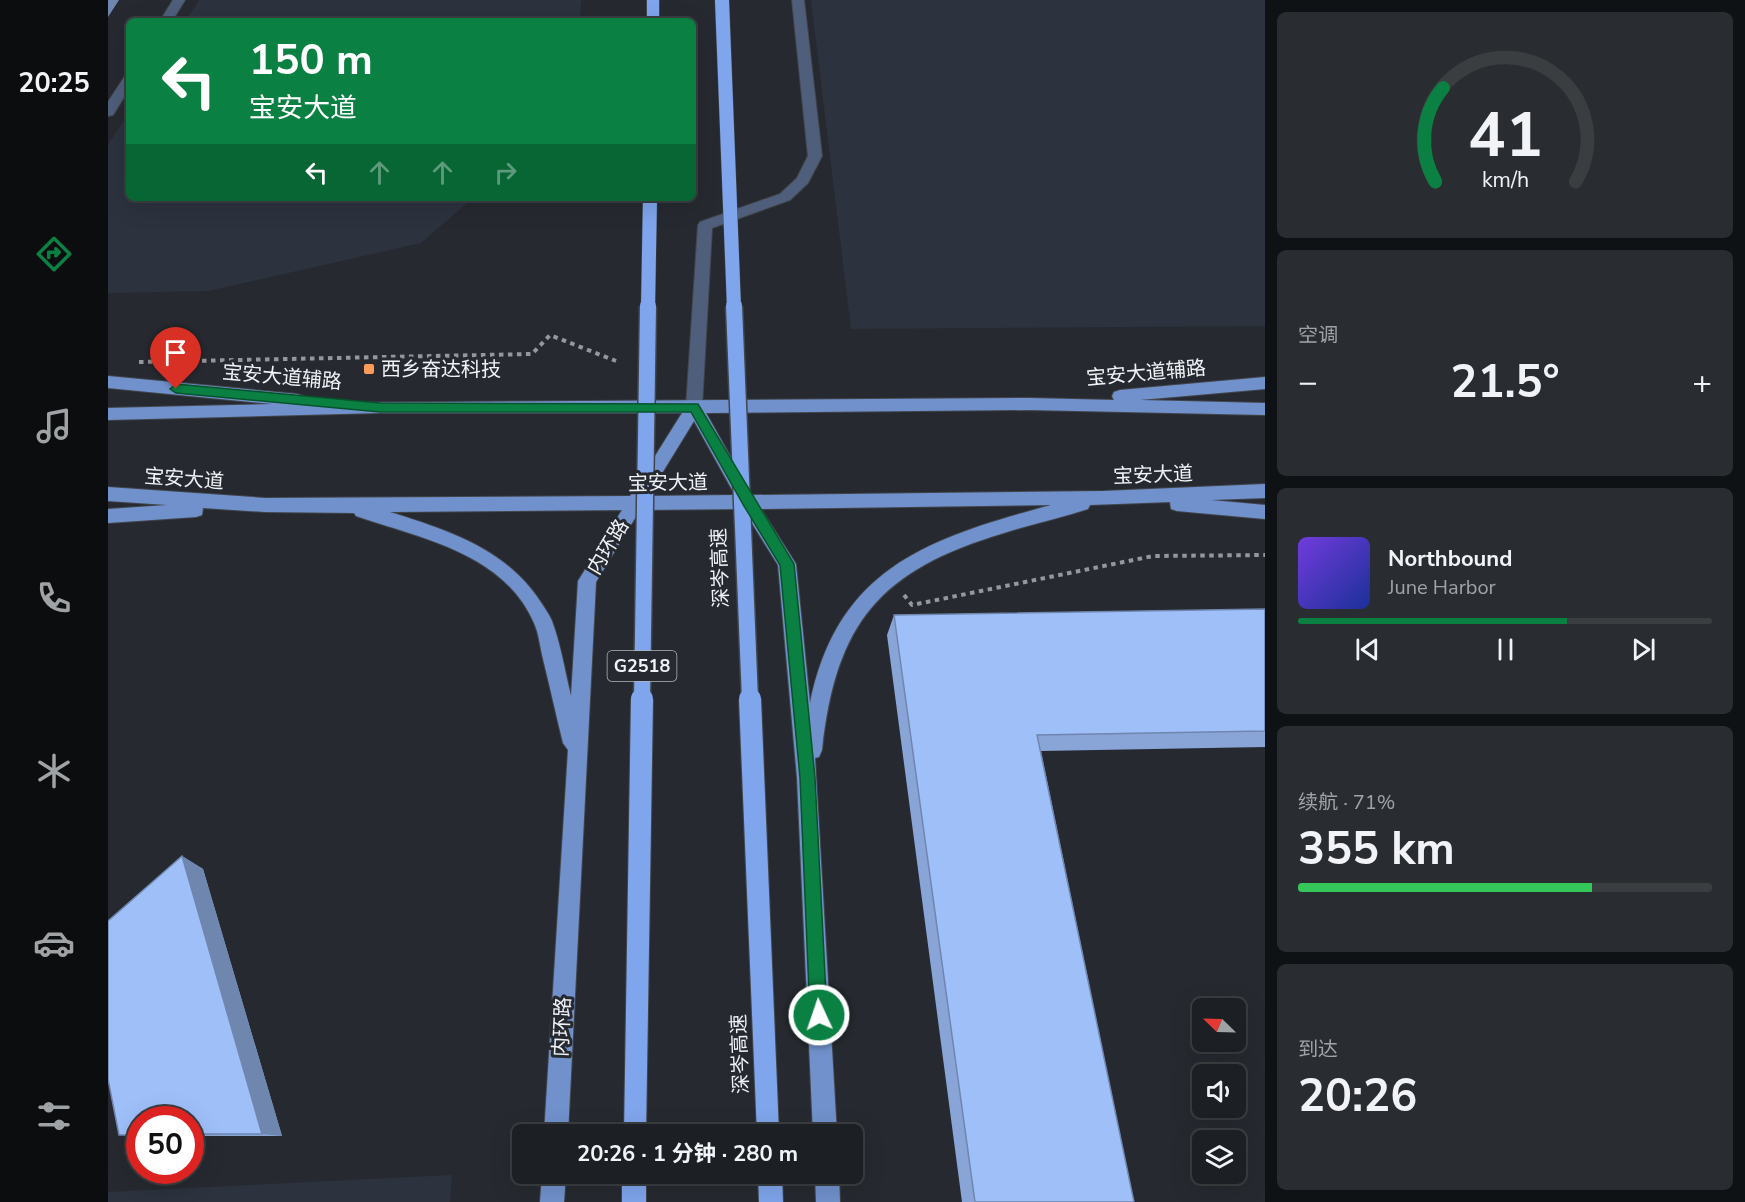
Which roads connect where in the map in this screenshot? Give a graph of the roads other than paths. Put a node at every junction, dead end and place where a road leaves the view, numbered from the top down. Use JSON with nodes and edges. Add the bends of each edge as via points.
{"nodes":[{"id":1,"x":179,"y":0,"type":"edge"},
{"id":2,"x":653,"y":0,"type":"edge"},
{"id":3,"x":722,"y":0,"type":"edge"},
{"id":4,"x":798,"y":0,"type":"edge"},
{"id":5,"x":168,"y":18,"type":"edge"},
{"id":6,"x":653,"y":18,"type":"edge"},
{"id":7,"x":126,"y":84,"type":"edge"},
{"id":8,"x":108,"y":112,"type":"edge"},
{"id":9,"x":650,"y":201,"type":"edge"},
{"id":10,"x":108,"y":382,"type":"edge"},
{"id":11,"x":1265,"y":383,"type":"edge"},
{"id":12,"x":1030,"y":404,"type":"junction"},
{"id":13,"x":694,"y":407,"type":"junction"},
{"id":14,"x":380,"y":408,"type":"junction"},
{"id":15,"x":1265,"y":409,"type":"edge"},
{"id":16,"x":108,"y":414,"type":"edge"},
{"id":17,"x":1265,"y":491,"type":"edge"},
{"id":18,"x":108,"y":494,"type":"edge"},
{"id":19,"x":1104,"y":498,"type":"junction"},
{"id":20,"x":748,"y":503,"type":"junction"},
{"id":21,"x":634,"y":504,"type":"junction"},
{"id":22,"x":265,"y":505,"type":"junction"},
{"id":23,"x":344,"y":506,"type":"junction"},
{"id":24,"x":1265,"y":512,"type":"edge"},
{"id":25,"x":108,"y":516,"type":"edge"},
{"id":26,"x":577,"y":762,"type":"junction"},
{"id":27,"x":807,"y":778,"type":"junction"},
{"id":28,"x":557,"y":1124,"type":"edge"},
{"id":29,"x":635,"y":1124,"type":"edge"},
{"id":30,"x":768,"y":1124,"type":"edge"},
{"id":31,"x":824,"y":1124,"type":"edge"},
{"id":32,"x":553,"y":1184,"type":"edge"},
{"id":33,"x":634,"y":1184,"type":"edge"},
{"id":34,"x":770,"y":1184,"type":"edge"},
{"id":35,"x":827,"y":1184,"type":"edge"},
{"id":36,"x":552,"y":1202,"type":"edge"},
{"id":37,"x":634,"y":1202,"type":"edge"},
{"id":38,"x":771,"y":1202,"type":"edge"},
{"id":39,"x":828,"y":1202,"type":"edge"}],
"edges":[{"from":1,"to":5,"type":"street"},
{"from":2,"to":6,"type":"highway"},
{"from":3,"to":30,"type":"highway","name":"深岑高速","bridge":true},
{"from":4,"to":13,"type":"street","via":[[815,156],[803,180],[784,197],[705,225]]},
{"from":7,"to":8,"type":"street"},
{"from":9,"to":29,"type":"highway","number":"G2518","bridge":true},
{"from":10,"to":14,"type":"main road","name":"宝安大道辅路"},
{"from":11,"to":12,"type":"main road","name":"宝安大道辅路"},
{"from":12,"to":13,"type":"main road"},
{"from":12,"to":15,"type":"main road"},
{"from":13,"to":14,"type":"main road"},
{"from":13,"to":20,"type":"main road"},
{"from":13,"to":21,"type":"main road","name":"内环路"},
{"from":14,"to":16,"type":"main road"},
{"from":17,"to":19,"type":"main road","name":"宝安大道"},
{"from":18,"to":22,"type":"main road","name":"宝安大道"},
{"from":19,"to":20,"type":"main road","name":"宝安大道"},
{"from":19,"to":24,"type":"main road"},
{"from":19,"to":27,"type":"main road","via":[[952,542],[890,577],[865,601],[845,630],[827,671]]},
{"from":20,"to":21,"type":"main road","name":"宝安大道"},
{"from":20,"to":27,"type":"main road","via":[[787,564]]},
{"from":21,"to":23,"type":"main road","name":"宝安大道"},
{"from":21,"to":26,"type":"main road","name":"内环路","via":[[587,581]]},
{"from":22,"to":23,"type":"main road","name":"宝安大道"},
{"from":22,"to":25,"type":"main road"},
{"from":23,"to":26,"type":"main road","via":[[430,532],[470,549],[496,564],[523,590],[543,621]]},
{"from":26,"to":28,"type":"main road","name":"内环路"},
{"from":27,"to":31,"type":"main road"},
{"from":32,"to":36,"type":"main road"},
{"from":33,"to":37,"type":"highway"},
{"from":34,"to":38,"type":"highway"},
{"from":35,"to":39,"type":"main road"}]}
